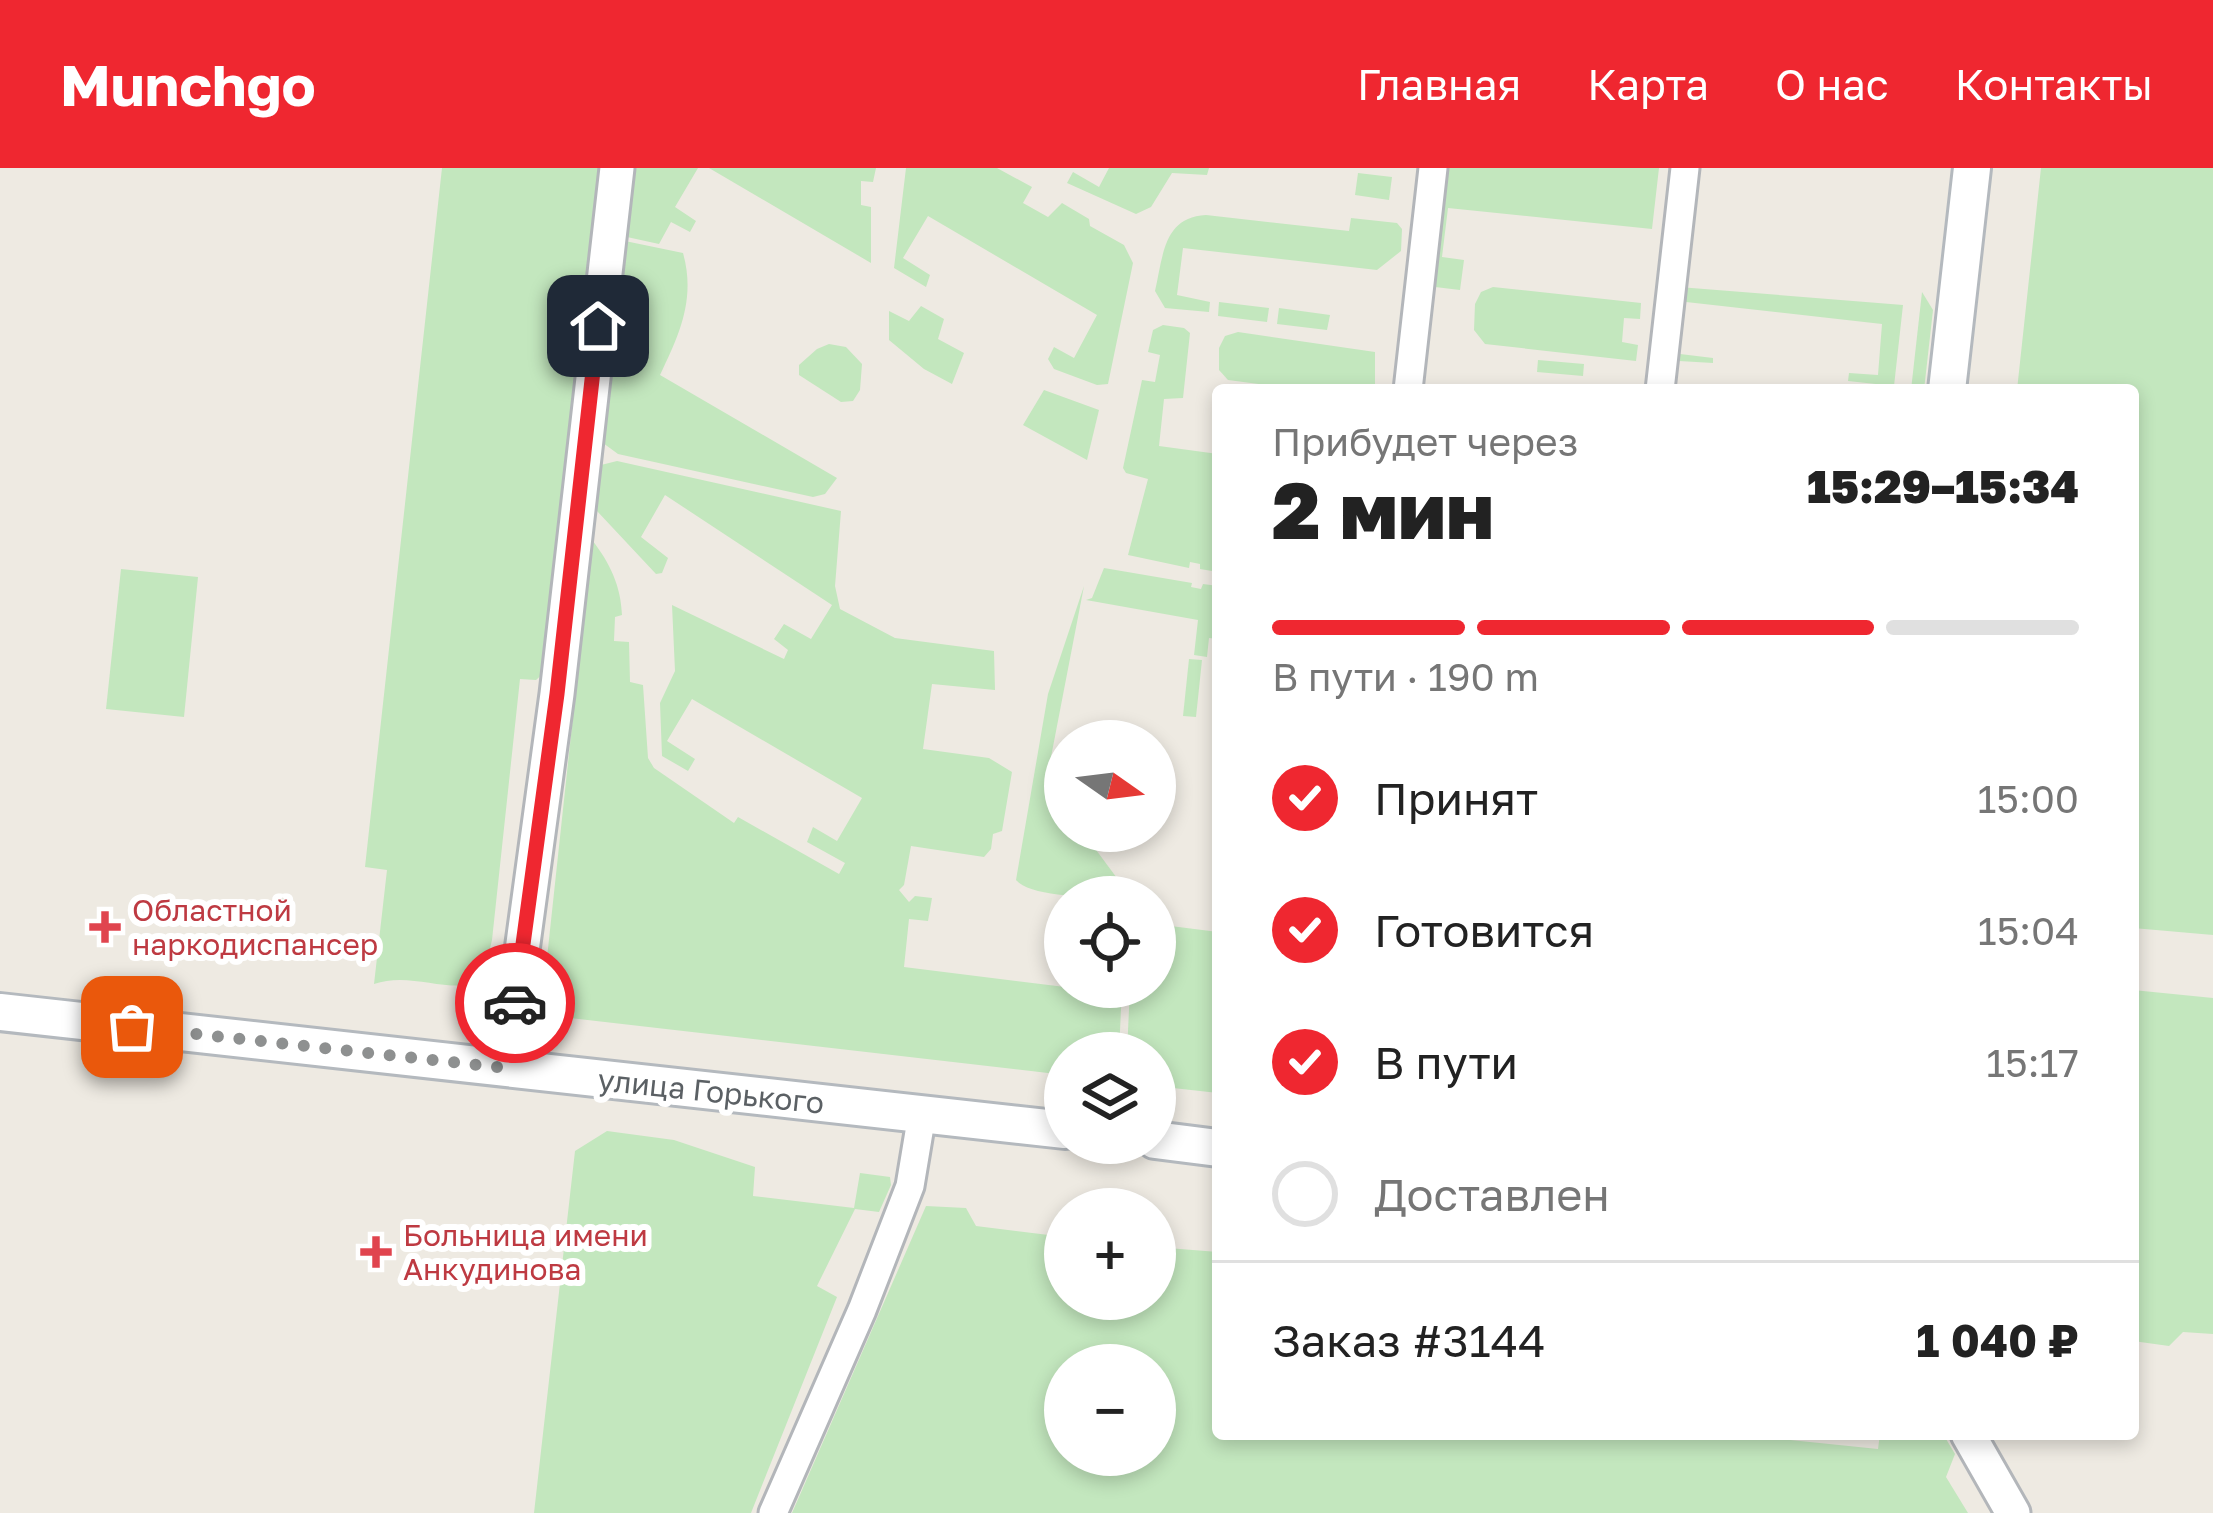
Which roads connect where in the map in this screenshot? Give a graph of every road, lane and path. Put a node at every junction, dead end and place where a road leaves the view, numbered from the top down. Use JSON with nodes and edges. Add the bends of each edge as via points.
{"nodes":[{"id":1,"x":616,"y":168,"type":"edge"},
{"id":2,"x":1432,"y":168,"type":"edge"},
{"id":3,"x":1685,"y":168,"type":"edge"},
{"id":4,"x":1972,"y":168,"type":"edge"},
{"id":5,"x":1409,"y":384,"type":"edge"},
{"id":6,"x":1661,"y":384,"type":"edge"},
{"id":7,"x":1948,"y":384,"type":"edge"},
{"id":8,"x":0,"y":1012,"type":"edge"},
{"id":9,"x":506,"y":1068,"type":"junction"},
{"id":10,"x":922,"y":1114,"type":"junction"},
{"id":11,"x":1044,"y":1128,"type":"edge"},
{"id":12,"x":1176,"y":1143,"type":"edge"},
{"id":13,"x":1212,"y":1147,"type":"edge"},
{"id":14,"x":1971,"y":1440,"type":"edge"},
{"id":15,"x":773,"y":1513,"type":"edge"},
{"id":16,"x":2013,"y":1513,"type":"edge"}],
"edges":[{"from":1,"to":9,"type":"street"},
{"from":2,"to":5,"type":"street"},
{"from":3,"to":6,"type":"street"},
{"from":4,"to":7,"type":"main road"},
{"from":8,"to":9,"type":"main road","name":"улица Горького"},
{"from":9,"to":10,"type":"main road","name":"улица Горького"},
{"from":10,"to":11,"type":"main road","name":"улица Горького"},
{"from":10,"to":15,"type":"street","via":[[910,1186]]},
{"from":12,"to":13,"type":"main road"},
{"from":14,"to":16,"type":"street"}]}
